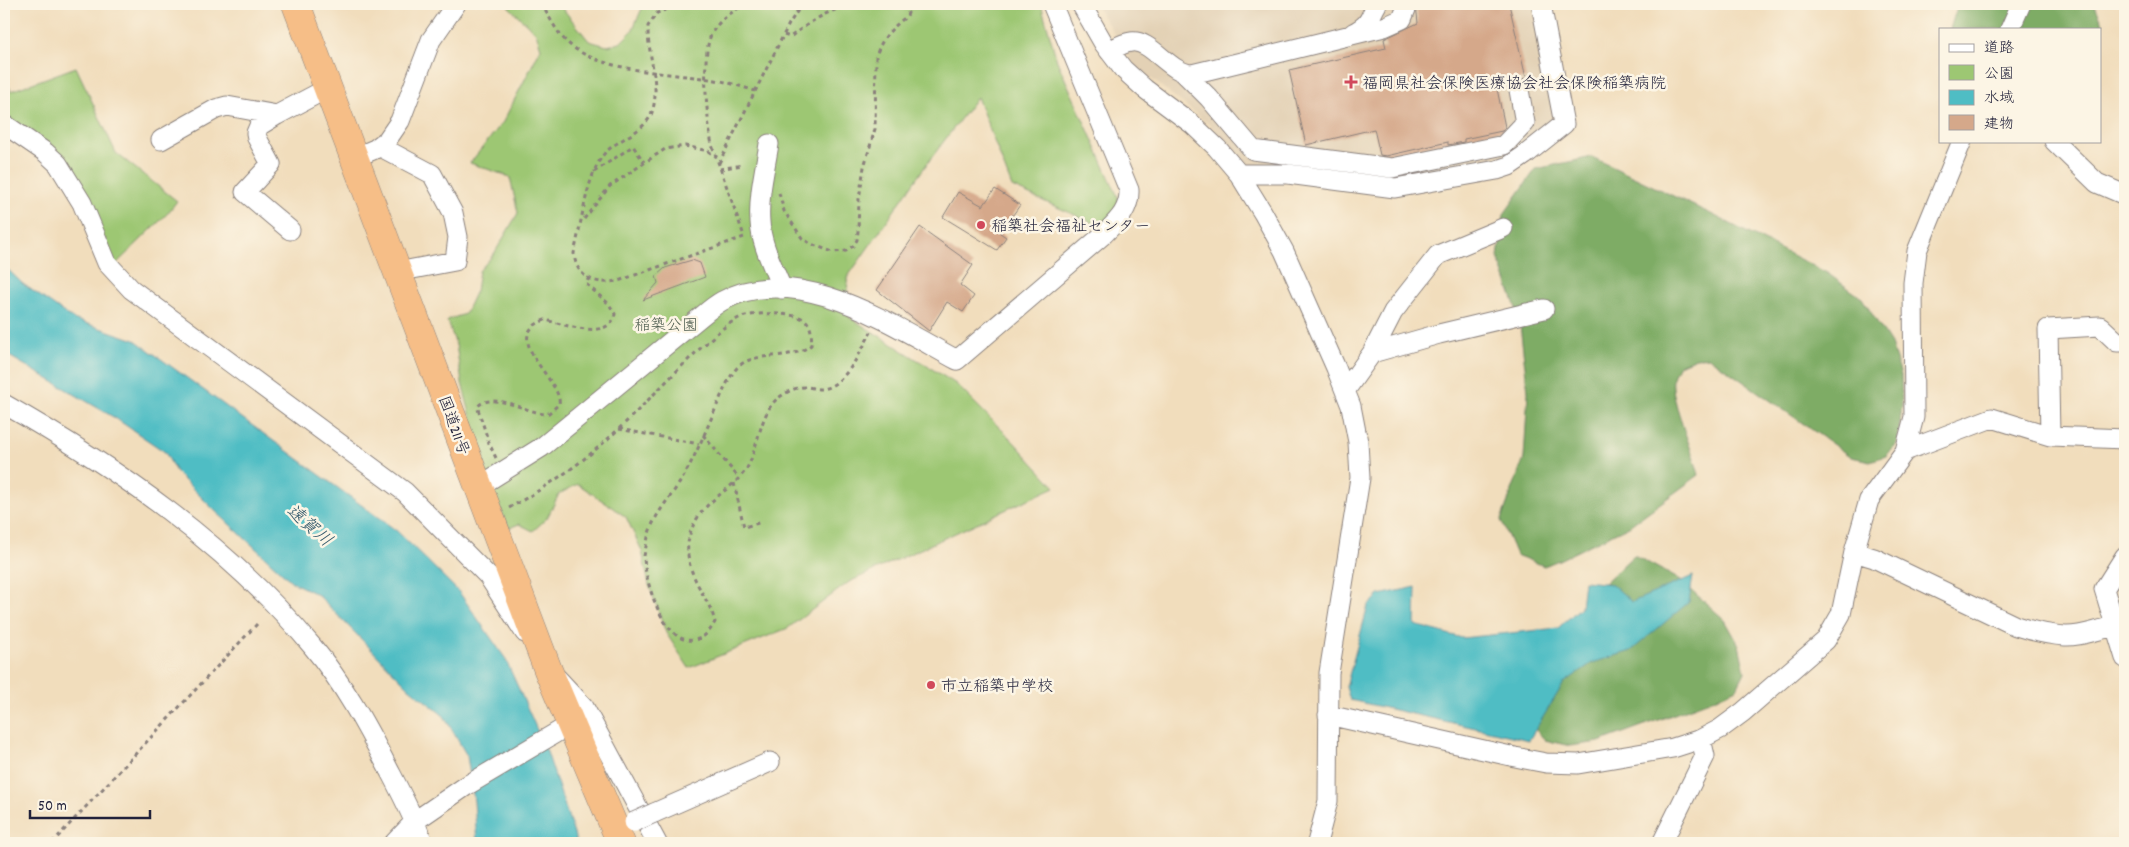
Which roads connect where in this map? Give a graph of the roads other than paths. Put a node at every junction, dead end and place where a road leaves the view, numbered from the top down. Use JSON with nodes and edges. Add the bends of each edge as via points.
{"nodes":[{"id":1,"x":296,"y":4,"type":"edge"},
{"id":2,"x":456,"y":4,"type":"edge"},
{"id":3,"x":1052,"y":4,"type":"edge"},
{"id":4,"x":1081,"y":4,"type":"edge"},
{"id":5,"x":1377,"y":4,"type":"edge"},
{"id":6,"x":1405,"y":4,"type":"edge"},
{"id":7,"x":1541,"y":4,"type":"edge"},
{"id":8,"x":2021,"y":4,"type":"edge"},
{"id":9,"x":2010,"y":28,"type":"edge"},
{"id":10,"x":1350,"y":35,"type":"junction"},
{"id":11,"x":1108,"y":51,"type":"junction"},
{"id":12,"x":1184,"y":73,"type":"junction"},
{"id":13,"x":328,"y":88,"type":"junction"},
{"id":14,"x":1519,"y":90,"type":"dead end"},
{"id":15,"x":277,"y":115,"type":"junction"},
{"id":16,"x":4,"y":124,"type":"edge"},
{"id":17,"x":161,"y":140,"type":"dead end"},
{"id":18,"x":1962,"y":142,"type":"edge"},
{"id":19,"x":2055,"y":142,"type":"edge"},
{"id":20,"x":769,"y":144,"type":"dead end"},
{"id":21,"x":379,"y":146,"type":"junction"},
{"id":22,"x":354,"y":158,"type":"junction"},
{"id":23,"x":1239,"y":174,"type":"junction"},
{"id":24,"x":2125,"y":195,"type":"edge"},
{"id":25,"x":1503,"y":228,"type":"dead end"},
{"id":26,"x":290,"y":230,"type":"dead end"},
{"id":27,"x":397,"y":272,"type":"junction"},
{"id":28,"x":782,"y":289,"type":"junction"},
{"id":29,"x":1544,"y":310,"type":"dead end"},
{"id":30,"x":2125,"y":342,"type":"edge"},
{"id":31,"x":1372,"y":353,"type":"junction"},
{"id":32,"x":1345,"y":391,"type":"junction"},
{"id":33,"x":4,"y":404,"type":"edge"},
{"id":34,"x":2050,"y":436,"type":"junction"},
{"id":35,"x":2125,"y":439,"type":"edge"},
{"id":36,"x":1905,"y":451,"type":"junction"},
{"id":37,"x":478,"y":487,"type":"junction"},
{"id":38,"x":1854,"y":552,"type":"junction"},
{"id":39,"x":2125,"y":556,"type":"edge"},
{"id":40,"x":2119,"y":624,"type":"edge"},
{"id":41,"x":2125,"y":658,"type":"edge"},
{"id":42,"x":548,"y":670,"type":"junction"},
{"id":43,"x":1328,"y":714,"type":"junction"},
{"id":44,"x":565,"y":727,"type":"junction"},
{"id":45,"x":1701,"y":740,"type":"junction"},
{"id":46,"x":770,"y":762,"type":"dead end"},
{"id":47,"x":415,"y":821,"type":"junction"},
{"id":48,"x":624,"y":832,"type":"edge"},
{"id":49,"x":394,"y":843,"type":"edge"},
{"id":50,"x":423,"y":843,"type":"edge"},
{"id":51,"x":657,"y":843,"type":"edge"},
{"id":52,"x":1318,"y":843,"type":"edge"},
{"id":53,"x":1662,"y":843,"type":"edge"}],
"edges":[{"from":1,"to":13,"type":"highway","name":"国道211号"},
{"from":2,"to":21,"type":"street","via":[[431,40],[400,121]]},
{"from":3,"to":28,"type":"street","via":[[1130,190],[1130,201],[1121,217],[956,360],[863,310],[814,293]]},
{"from":4,"to":11,"type":"street"},
{"from":5,"to":10,"type":"street","via":[[1365,27]]},
{"from":6,"to":10,"type":"street","via":[[1402,20]]},
{"from":7,"to":23,"type":"street","via":[[1564,124],[1509,166],[1396,188],[1288,174]]},
{"from":8,"to":9,"type":"street"},
{"from":10,"to":12,"type":"street","via":[[1192,74]]},
{"from":11,"to":12,"type":"street","via":[[1130,42],[1139,42]]},
{"from":11,"to":23,"type":"street","via":[[1145,89],[1192,124]]},
{"from":12,"to":14,"type":"street","via":[[1253,150],[1392,168],[1504,145],[1525,123]]},
{"from":13,"to":15,"type":"street"},
{"from":13,"to":22,"type":"highway","name":"国道211号"},
{"from":15,"to":17,"type":"street","via":[[227,106]]},
{"from":15,"to":26,"type":"street","via":[[259,126],[256,132],[271,164],[245,192]]},
{"from":16,"to":42,"type":"street","via":[[58,164],[82,202],[107,263],[131,289],[405,492],[488,576]]},
{"from":18,"to":36,"type":"street","via":[[1917,251],[1913,283],[1914,417]]},
{"from":19,"to":24,"type":"street","via":[[2097,183]]},
{"from":20,"to":28,"type":"street","via":[[760,223]]},
{"from":21,"to":22,"type":"street"},
{"from":21,"to":27,"type":"street","via":[[432,174],[453,214],[458,237],[455,261]]},
{"from":22,"to":27,"type":"highway","name":"国道211号"},
{"from":23,"to":32,"type":"street","via":[[1284,251]]},
{"from":25,"to":31,"type":"street","via":[[1438,255],[1393,312]]},
{"from":27,"to":37,"type":"highway","name":"国道211号"},
{"from":28,"to":37,"type":"street","via":[[761,290],[722,302],[542,447]]},
{"from":29,"to":31,"type":"street"},
{"from":30,"to":34,"type":"street","via":[[2117,342],[2100,326],[2048,329]]},
{"from":31,"to":32,"type":"street"},
{"from":32,"to":43,"type":"street","via":[[1358,442],[1360,478],[1329,673]]},
{"from":33,"to":47,"type":"street","via":[[164,506],[268,598],[313,646],[363,719]]},
{"from":34,"to":35,"type":"street"},
{"from":34,"to":36,"type":"street","via":[[1992,418]]},
{"from":36,"to":38,"type":"street","via":[[1869,500]]},
{"from":37,"to":42,"type":"highway","name":"国道211号"},
{"from":38,"to":40,"type":"street","via":[[1874,558],[2016,626],[2068,636]]},
{"from":38,"to":45,"type":"street","via":[[1841,614],[1826,640],[1743,712]]},
{"from":39,"to":40,"type":"street","via":[[2104,589]]},
{"from":40,"to":41,"type":"street"},
{"from":42,"to":44,"type":"highway","name":"国道211号"},
{"from":42,"to":51,"type":"street","via":[[584,707]]},
{"from":43,"to":45,"type":"street","via":[[1546,763],[1578,764],[1616,759]]},
{"from":43,"to":52,"type":"street","via":[[1328,801]]},
{"from":44,"to":47,"type":"street","via":[[466,786]]},
{"from":44,"to":48,"type":"highway","name":"国道211号"},
{"from":45,"to":53,"type":"street","via":[[1705,756]]},
{"from":46,"to":48,"type":"street","bridge":true,"via":[[654,813]]},
{"from":47,"to":49,"type":"street"},
{"from":47,"to":50,"type":"street"}]}
